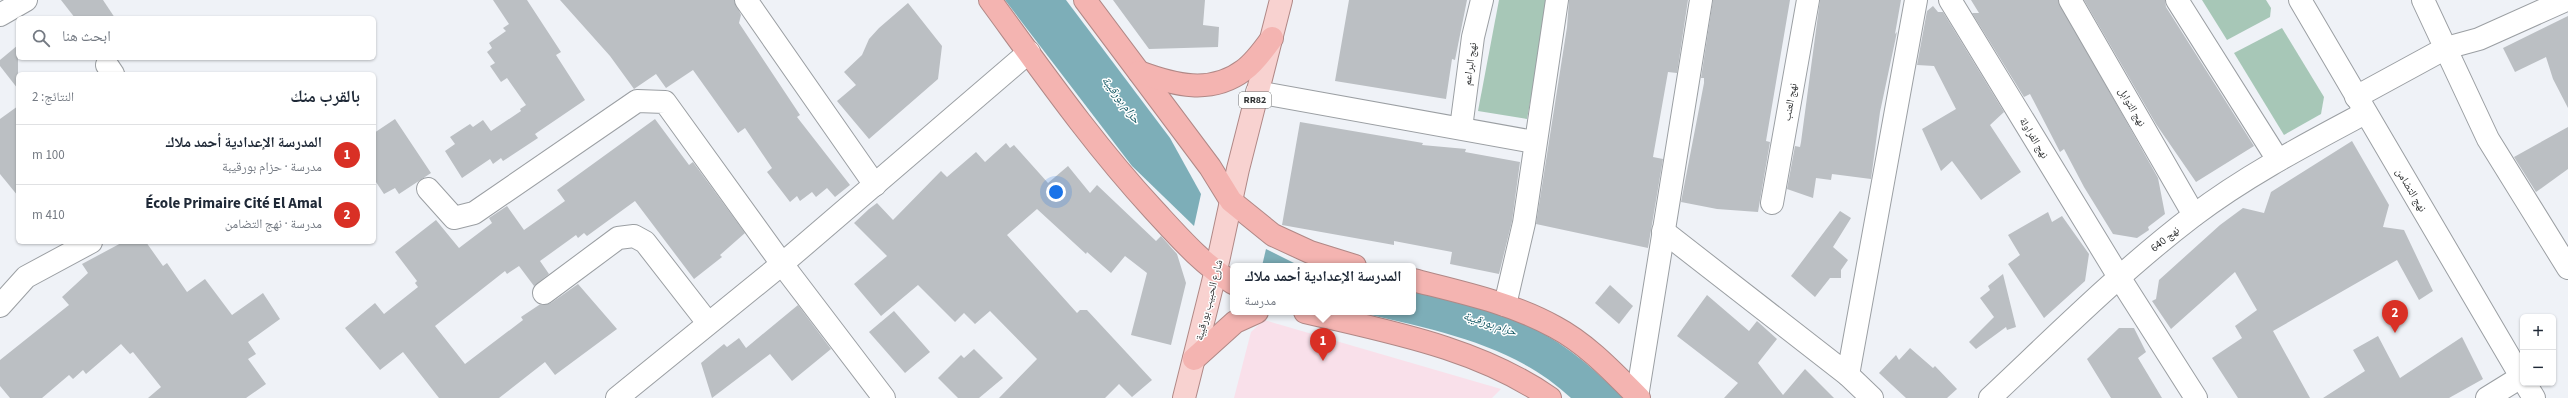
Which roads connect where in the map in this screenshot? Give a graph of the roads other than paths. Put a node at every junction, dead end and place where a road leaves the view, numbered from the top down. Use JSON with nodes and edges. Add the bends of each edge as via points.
{"nodes":[{"id":1,"x":26,"y":0,"type":"edge"},
{"id":2,"x":746,"y":0,"type":"edge"},
{"id":3,"x":990,"y":0,"type":"edge"},
{"id":4,"x":1086,"y":0,"type":"edge"},
{"id":5,"x":1282,"y":0,"type":"edge"},
{"id":6,"x":1482,"y":0,"type":"edge"},
{"id":7,"x":1557,"y":0,"type":"edge"},
{"id":8,"x":1701,"y":0,"type":"edge"},
{"id":9,"x":1808,"y":0,"type":"edge"},
{"id":10,"x":1916,"y":0,"type":"edge"},
{"id":11,"x":1950,"y":0,"type":"edge"},
{"id":12,"x":2070,"y":0,"type":"edge"},
{"id":13,"x":2177,"y":0,"type":"edge"},
{"id":14,"x":2300,"y":0,"type":"edge"},
{"id":15,"x":2423,"y":0,"type":"edge"},
{"id":16,"x":2566,"y":0,"type":"edge"},
{"id":17,"x":0,"y":15,"type":"edge"},
{"id":18,"x":1272,"y":38,"type":"junction"},
{"id":19,"x":2446,"y":48,"type":"junction"},
{"id":20,"x":1029,"y":52,"type":"junction"},
{"id":21,"x":1139,"y":72,"type":"junction"},
{"id":22,"x":1257,"y":92,"type":"junction"},
{"id":23,"x":2361,"y":105,"type":"junction"},
{"id":24,"x":1461,"y":128,"type":"junction"},
{"id":25,"x":1534,"y":142,"type":"junction"},
{"id":26,"x":2278,"y":160,"type":"junction"},
{"id":27,"x":875,"y":185,"type":"junction"},
{"id":28,"x":428,"y":189,"type":"dead end"},
{"id":29,"x":1231,"y":201,"type":"junction"},
{"id":30,"x":1772,"y":203,"type":"dead end"},
{"id":31,"x":2194,"y":215,"type":"junction"},
{"id":32,"x":1663,"y":230,"type":"junction"},
{"id":33,"x":87,"y":244,"type":"edge"},
{"id":34,"x":1345,"y":263,"type":"edge"},
{"id":35,"x":782,"y":264,"type":"junction"},
{"id":36,"x":2568,"y":268,"type":"edge"},
{"id":37,"x":1224,"y":277,"type":"edge"},
{"id":38,"x":2119,"y":277,"type":"junction"},
{"id":39,"x":1416,"y":281,"type":"edge"},
{"id":40,"x":544,"y":294,"type":"dead end"},
{"id":41,"x":1505,"y":305,"type":"junction"},
{"id":42,"x":0,"y":306,"type":"edge"},
{"id":43,"x":1250,"y":315,"type":"edge"},
{"id":44,"x":1317,"y":315,"type":"edge"},
{"id":45,"x":708,"y":324,"type":"junction"},
{"id":46,"x":1194,"y":359,"type":"junction"},
{"id":47,"x":1848,"y":375,"type":"junction"},
{"id":48,"x":2520,"y":375,"type":"edge"},
{"id":49,"x":2520,"y":382,"type":"edge"},
{"id":50,"x":2527,"y":386,"type":"edge"},
{"id":51,"x":1638,"y":397,"type":"edge"},
{"id":52,"x":617,"y":398,"type":"edge"},
{"id":53,"x":884,"y":398,"type":"edge"},
{"id":54,"x":1184,"y":398,"type":"edge"},
{"id":55,"x":1550,"y":398,"type":"edge"},
{"id":56,"x":1872,"y":398,"type":"edge"},
{"id":57,"x":1990,"y":398,"type":"edge"},
{"id":58,"x":2196,"y":398,"type":"edge"},
{"id":59,"x":2487,"y":398,"type":"edge"},
{"id":60,"x":2534,"y":398,"type":"edge"}],
"edges":[{"from":1,"to":17,"type":"street"},
{"from":2,"to":27,"type":"street"},
{"from":3,"to":20,"type":"highway"},
{"from":4,"to":21,"type":"highway"},
{"from":5,"to":18,"type":"main road","number":"RR82"},
{"from":6,"to":24,"type":"street","name":"نهج البراعم","via":[[1473,37]]},
{"from":7,"to":25,"type":"street"},
{"from":8,"to":32,"type":"street"},
{"from":9,"to":30,"type":"street","name":"نهج العنب"},
{"from":10,"to":47,"type":"street"},
{"from":11,"to":38,"type":"street","name":"نهج الفراولة"},
{"from":12,"to":31,"type":"street","name":"نهج التوابل"},
{"from":13,"to":26,"type":"street"},
{"from":14,"to":23,"type":"street","name":"نهج التضامن"},
{"from":15,"to":19,"type":"street"},
{"from":16,"to":19,"type":"street","name":"نهج 640","via":[[2478,39]]},
{"from":18,"to":21,"type":"highway","via":[[1244,71],[1220,82],[1202,85],[1172,84]]},
{"from":18,"to":22,"type":"main road","number":"RR82"},
{"from":19,"to":23,"type":"street","name":"نهج 640"},
{"from":19,"to":36,"type":"street","via":[[2488,139]]},
{"from":20,"to":27,"type":"street"},
{"from":20,"to":37,"type":"highway","via":[[1096,144],[1132,186],[1191,250]]},
{"from":21,"to":29,"type":"highway","via":[[1210,167]]},
{"from":22,"to":24,"type":"street"},
{"from":22,"to":29,"type":"main road","number":"RR82"},
{"from":23,"to":26,"type":"street","name":"نهج 640"},
{"from":23,"to":48,"type":"street","name":"نهج التضامن"},
{"from":24,"to":25,"type":"street"},
{"from":25,"to":41,"type":"street","via":[[1524,223]]},
{"from":26,"to":31,"type":"street","name":"نهج 640"},
{"from":27,"to":35,"type":"street"},
{"from":28,"to":35,"type":"street","via":[[454,218],[474,213],[637,101],[665,102]]},
{"from":29,"to":34,"type":"highway","via":[[1273,235],[1310,252]]},
{"from":29,"to":37,"type":"main road","name":"شارع الحبيب بورقيبة","number":"RR82"},
{"from":31,"to":38,"type":"street","name":"نهج 640"},
{"from":32,"to":47,"type":"street"},
{"from":32,"to":51,"type":"street"},
{"from":33,"to":42,"type":"street","via":[[26,277]]},
{"from":35,"to":45,"type":"street"},
{"from":35,"to":53,"type":"street"},
{"from":37,"to":46,"type":"main road","name":"شارع الحبيب بورقيبة","number":"RR82"},
{"from":38,"to":57,"type":"street","name":"نهج 640"},
{"from":38,"to":58,"type":"street","name":"نهج الفراولة"},
{"from":39,"to":41,"type":"highway"},
{"from":40,"to":45,"type":"street","via":[[618,238],[634,236],[645,242]]},
{"from":41,"to":51,"type":"highway","via":[[1555,327],[1597,357]]},
{"from":43,"to":46,"type":"highway","via":[[1235,322]]},
{"from":44,"to":55,"type":"highway","via":[[1435,344],[1514,375]]},
{"from":45,"to":52,"type":"street"},
{"from":46,"to":54,"type":"main road","name":"شارع الحبيب بورقيبة","number":"RR82"},
{"from":47,"to":56,"type":"street"},
{"from":49,"to":59,"type":"street"},
{"from":50,"to":60,"type":"street","name":"نهج التضامن"}]}
